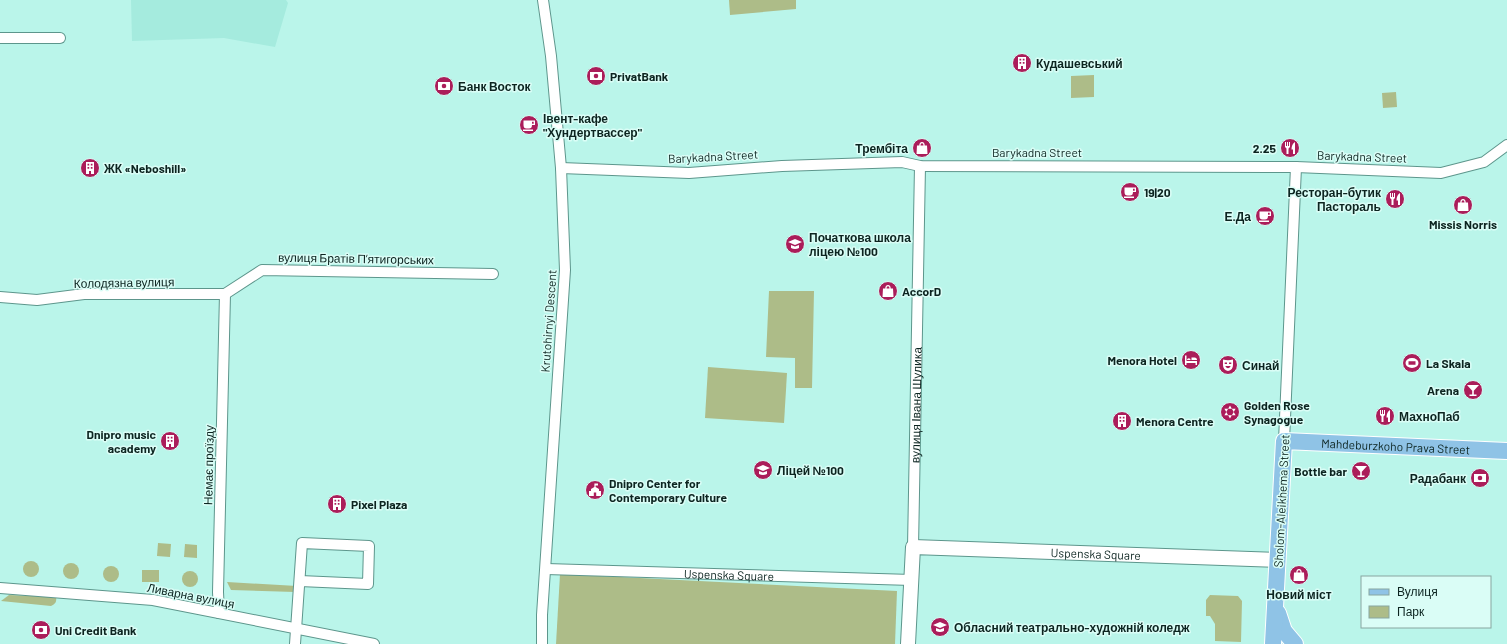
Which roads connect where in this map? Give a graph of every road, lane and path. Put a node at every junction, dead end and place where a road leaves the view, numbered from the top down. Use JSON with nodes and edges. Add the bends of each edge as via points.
{"nodes":[{"id":1,"x":544,"y":0,"type":"edge"},
{"id":2,"x":0,"y":38,"type":"edge"},
{"id":3,"x":60,"y":38,"type":"dead end"},
{"id":4,"x":1507,"y":145,"type":"edge"},
{"id":5,"x":920,"y":166,"type":"junction"},
{"id":6,"x":1296,"y":167,"type":"junction"},
{"id":7,"x":561,"y":168,"type":"junction"},
{"id":8,"x":493,"y":274,"type":"dead end"},
{"id":9,"x":225,"y":294,"type":"junction"},
{"id":10,"x":0,"y":296,"type":"edge"},
{"id":11,"x":1284,"y":440,"type":"junction"},
{"id":12,"x":1507,"y":451,"type":"edge"},
{"id":13,"x":913,"y":547,"type":"junction"},
{"id":14,"x":1278,"y":560,"type":"junction"},
{"id":15,"x":546,"y":569,"type":"junction"},
{"id":16,"x":912,"y":580,"type":"junction"},
{"id":17,"x":300,"y":581,"type":"junction"},
{"id":18,"x":0,"y":588,"type":"edge"},
{"id":19,"x":1276,"y":604,"type":"junction"},
{"id":20,"x":219,"y":613,"type":"junction"},
{"id":21,"x":296,"y":628,"type":"junction"},
{"id":22,"x":295,"y":644,"type":"edge"},
{"id":23,"x":374,"y":644,"type":"edge"},
{"id":24,"x":542,"y":644,"type":"edge"},
{"id":25,"x":908,"y":644,"type":"edge"},
{"id":26,"x":1273,"y":644,"type":"edge"},
{"id":27,"x":1295,"y":644,"type":"edge"}],
"edges":[{"from":1,"to":7,"type":"street","name":"Krutohirnyi Descent"},
{"from":2,"to":3,"type":"street"},
{"from":4,"to":6,"type":"street","name":"Barykadna Street","via":[[1484,162],[1441,173]]},
{"from":5,"to":6,"type":"street","name":"Barykadna Street"},
{"from":5,"to":7,"type":"street","name":"Barykadna Street","via":[[902,162],[782,166],[689,173]]},
{"from":5,"to":13,"type":"street","name":"вулиця Івана Шулика"},
{"from":6,"to":11,"type":"street","name":"Sholom-Aleikhema Street"},
{"from":7,"to":15,"type":"street","name":"Krutohirnyi Descent","via":[[565,270]]},
{"from":8,"to":9,"type":"street","name":"вулиця Братів Пʼятигорських","via":[[262,270]]},
{"from":9,"to":10,"type":"street","name":"Колодязна вулиця","via":[[84,294],[37,300]]},
{"from":9,"to":20,"type":"street","name":"Немає проїзду"},
{"from":11,"to":12,"type":"main road","name":"Mahdeburzkoho Prava Street"},
{"from":11,"to":14,"type":"main road","name":"Sholom-Aleikhema Street"},
{"from":13,"to":14,"type":"street","name":"Uspenska Square"},
{"from":13,"to":16,"type":"street","name":"вулиця Івана Шулика"},
{"from":14,"to":19,"type":"main road","name":"Sholom-Aleikhema Street"},
{"from":15,"to":16,"type":"street","name":"Uspenska Square"},
{"from":15,"to":24,"type":"street","name":"Krutohirnyi Descent"},
{"from":16,"to":25,"type":"street","name":"вулиця Івана Шулика"},
{"from":17,"to":17,"type":"street","via":[[302,543],[369,546],[368,584]]},
{"from":17,"to":21,"type":"street"},
{"from":18,"to":20,"type":"street","name":"Ливарна вулиця","via":[[146,598]]},
{"from":19,"to":26,"type":"main road","name":"Sholom-Aleikhema Street"},
{"from":19,"to":27,"type":"main road","via":[[1284,632]]},
{"from":20,"to":21,"type":"street","name":"Ливарна вулиця"},
{"from":21,"to":22,"type":"street"},
{"from":21,"to":23,"type":"street","name":"Ливарна вулиця"}]}
